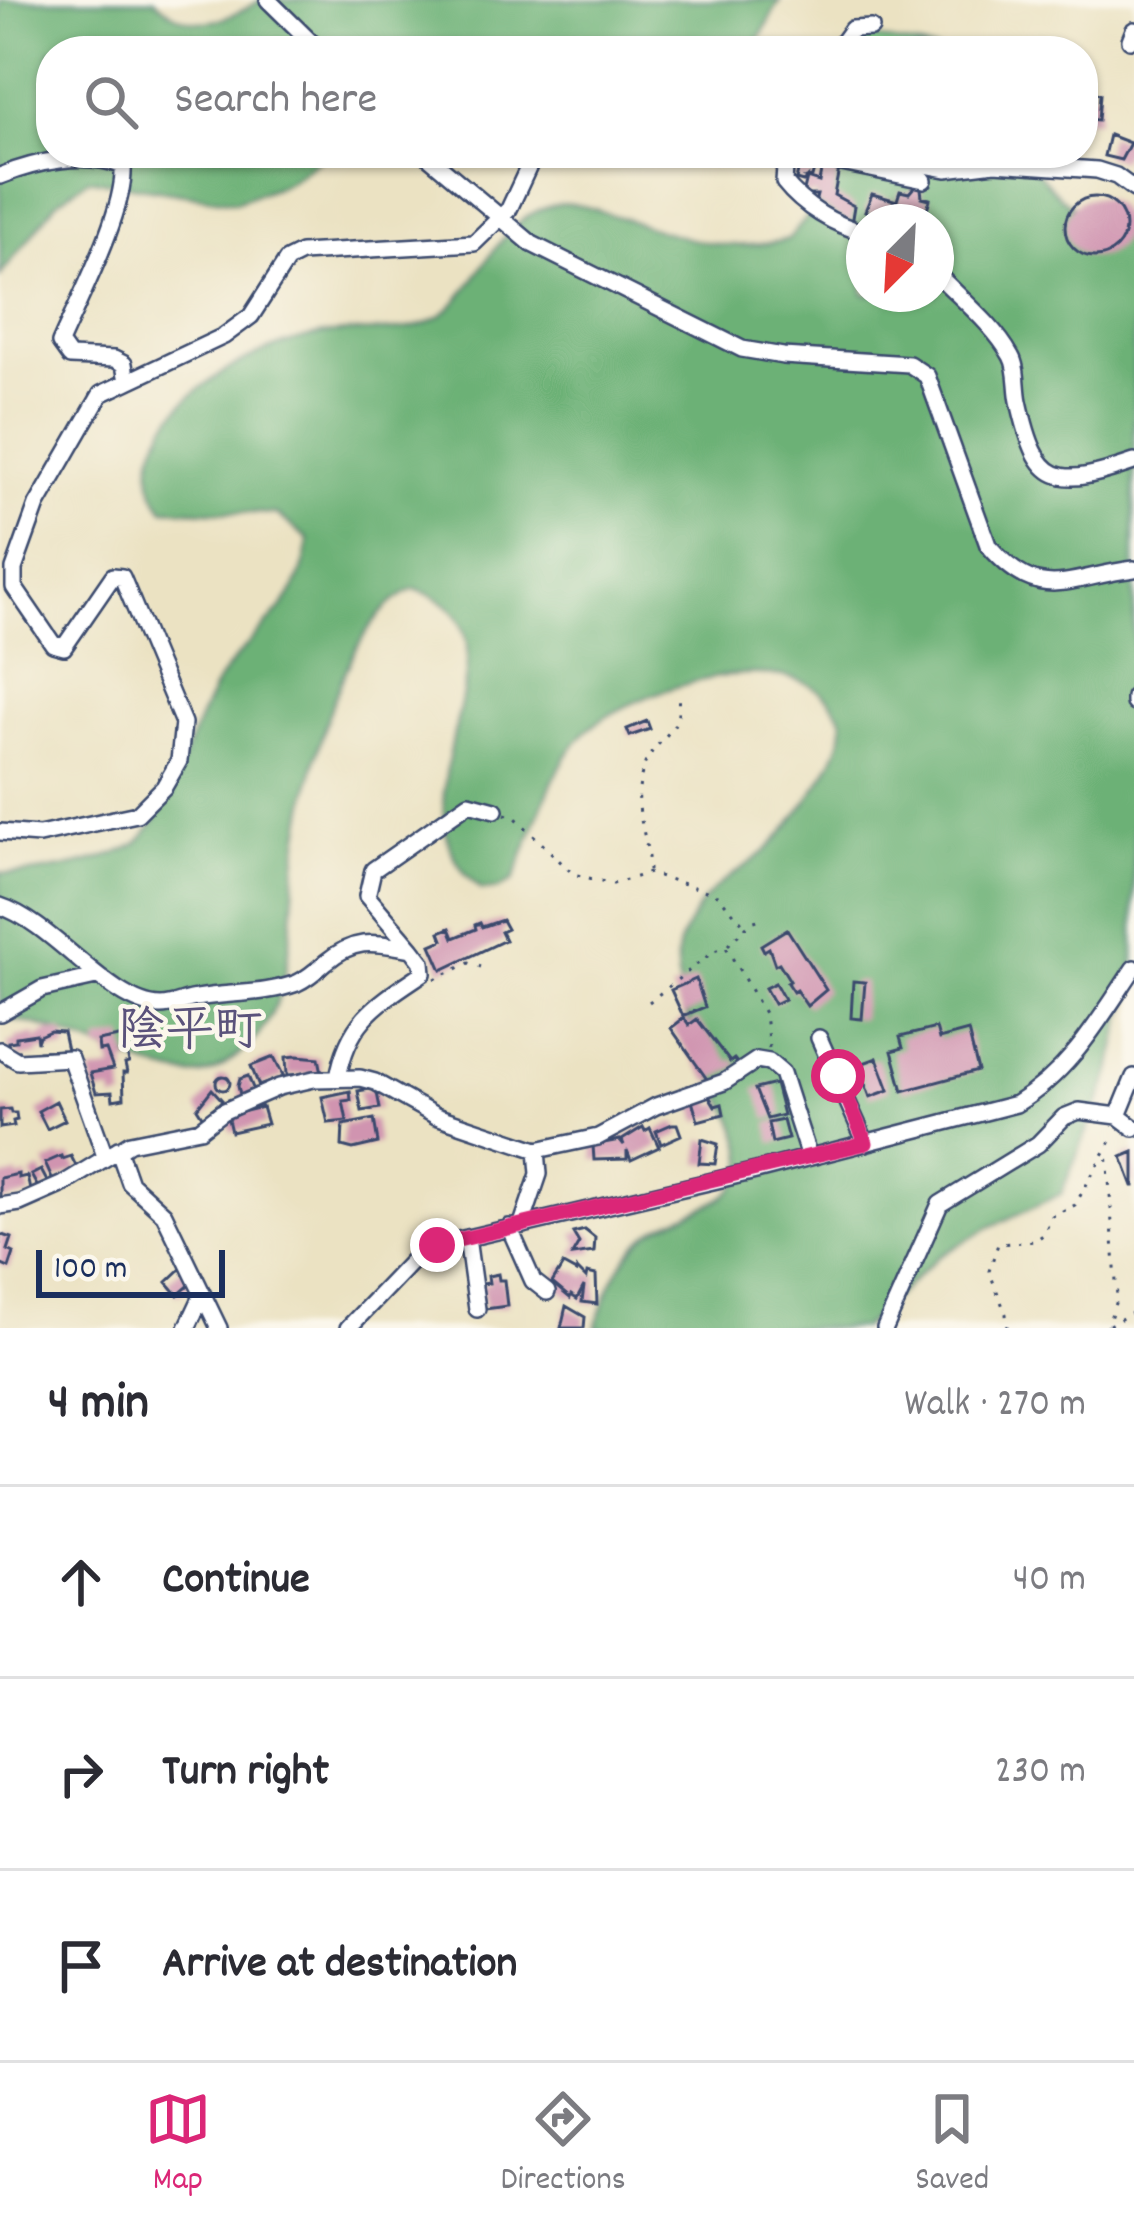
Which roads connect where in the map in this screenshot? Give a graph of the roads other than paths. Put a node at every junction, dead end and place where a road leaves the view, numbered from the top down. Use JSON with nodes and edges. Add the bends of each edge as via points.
{"nodes":[{"id":1,"x":268,"y":0,"type":"edge"},
{"id":2,"x":871,"y":28,"type":"dead end"},
{"id":3,"x":305,"y":36,"type":"edge"},
{"id":4,"x":844,"y":36,"type":"edge"},
{"id":5,"x":36,"y":167,"type":"edge"},
{"id":6,"x":123,"y":168,"type":"edge"},
{"id":7,"x":441,"y":168,"type":"edge"},
{"id":8,"x":528,"y":168,"type":"edge"},
{"id":9,"x":787,"y":168,"type":"edge"},
{"id":10,"x":875,"y":168,"type":"edge"},
{"id":11,"x":1068,"y":168,"type":"edge"},
{"id":12,"x":0,"y":176,"type":"edge"},
{"id":13,"x":924,"y":180,"type":"dead end"},
{"id":14,"x":1134,"y":189,"type":"edge"},
{"id":15,"x":500,"y":220,"type":"junction"},
{"id":16,"x":846,"y":228,"type":"edge"},
{"id":17,"x":954,"y":293,"type":"edge"},
{"id":18,"x":127,"y":382,"type":"junction"},
{"id":19,"x":1134,"y":462,"type":"edge"},
{"id":20,"x":1134,"y":569,"type":"edge"},
{"id":21,"x":495,"y":810,"type":"road end"},
{"id":22,"x":0,"y":832,"type":"edge"},
{"id":23,"x":0,"y":906,"type":"edge"},
{"id":24,"x":412,"y":950,"type":"junction"},
{"id":25,"x":1134,"y":968,"type":"edge"},
{"id":26,"x":96,"y":977,"type":"junction"},
{"id":27,"x":0,"y":1013,"type":"edge"},
{"id":28,"x":818,"y":1038,"type":"dead end"},
{"id":29,"x":0,"y":1050,"type":"edge"},
{"id":30,"x":1134,"y":1077,"type":"edge"},
{"id":31,"x":338,"y":1078,"type":"junction"},
{"id":32,"x":1125,"y":1122,"type":"edge"},
{"id":33,"x":866,"y":1143,"type":"junction"},
{"id":34,"x":537,"y":1150,"type":"junction"},
{"id":35,"x":111,"y":1153,"type":"junction"},
{"id":36,"x":808,"y":1157,"type":"junction"},
{"id":37,"x":0,"y":1206,"type":"edge"},
{"id":38,"x":516,"y":1225,"type":"junction"},
{"id":39,"x":467,"y":1238,"type":"junction"},
{"id":40,"x":547,"y":1292,"type":"dead end"},
{"id":41,"x":202,"y":1296,"type":"junction"},
{"id":42,"x":477,"y":1310,"type":"dead end"},
{"id":43,"x":187,"y":1328,"type":"edge"},
{"id":44,"x":219,"y":1328,"type":"edge"},
{"id":45,"x":348,"y":1328,"type":"edge"},
{"id":46,"x":885,"y":1328,"type":"edge"}],
"edges":[{"from":1,"to":3,"type":"street"},
{"from":2,"to":4,"type":"street"},
{"from":5,"to":12,"type":"street"},
{"from":6,"to":18,"type":"street","via":[[112,218],[60,343],[70,357],[124,364]]},
{"from":7,"to":15,"type":"street"},
{"from":8,"to":15,"type":"street"},
{"from":9,"to":16,"type":"street","via":[[784,182],[793,194]]},
{"from":10,"to":13,"type":"street"},
{"from":11,"to":14,"type":"street","via":[[1116,176]]},
{"from":15,"to":18,"type":"street","via":[[474,243],[301,253],[287,260],[251,316]]},
{"from":15,"to":20,"type":"street","via":[[532,244],[742,349],[909,364],[927,376],[988,545],[1004,564],[1031,582],[1052,584]]},
{"from":17,"to":19,"type":"street","via":[[1013,358],[1019,403],[1049,473],[1084,479]]},
{"from":18,"to":22,"type":"street","via":[[101,394],[37,505],[14,587],[52,644],[64,647],[113,576],[122,577],[183,723],[179,761],[137,814],[39,835]]},
{"from":21,"to":24,"type":"street","via":[[469,803],[373,870],[367,896]]},
{"from":23,"to":26,"type":"street","via":[[34,922]]},
{"from":24,"to":26,"type":"street","via":[[357,943],[274,991],[160,1006]]},
{"from":24,"to":31,"type":"street","via":[[423,973],[363,1018]]},
{"from":25,"to":33,"type":"street","via":[[1046,1087],[1016,1104]]},
{"from":26,"to":27,"type":"street","via":[[43,989]]},
{"from":28,"to":33,"type":"street"},
{"from":29,"to":35,"type":"street","via":[[18,1061],[70,1058]]},
{"from":30,"to":32,"type":"street"},
{"from":31,"to":34,"type":"street","via":[[375,1082],[436,1116]]},
{"from":31,"to":35,"type":"street","via":[[279,1087],[200,1130]]},
{"from":32,"to":46,"type":"street","via":[[1078,1112],[1064,1117],[1038,1144],[940,1204]]},
{"from":33,"to":36,"type":"street"},
{"from":34,"to":36,"type":"street","via":[[598,1137],[757,1060],[782,1072]]},
{"from":34,"to":38,"type":"street","via":[[539,1174]]},
{"from":35,"to":37,"type":"street","via":[[63,1184]]},
{"from":35,"to":41,"type":"street","via":[[164,1214]]},
{"from":36,"to":38,"type":"street"},
{"from":38,"to":39,"type":"street"},
{"from":38,"to":40,"type":"street","via":[[533,1281]]},
{"from":39,"to":42,"type":"street"},
{"from":39,"to":45,"type":"street","via":[[412,1261]]},
{"from":41,"to":43,"type":"street"},
{"from":41,"to":44,"type":"street"}]}
